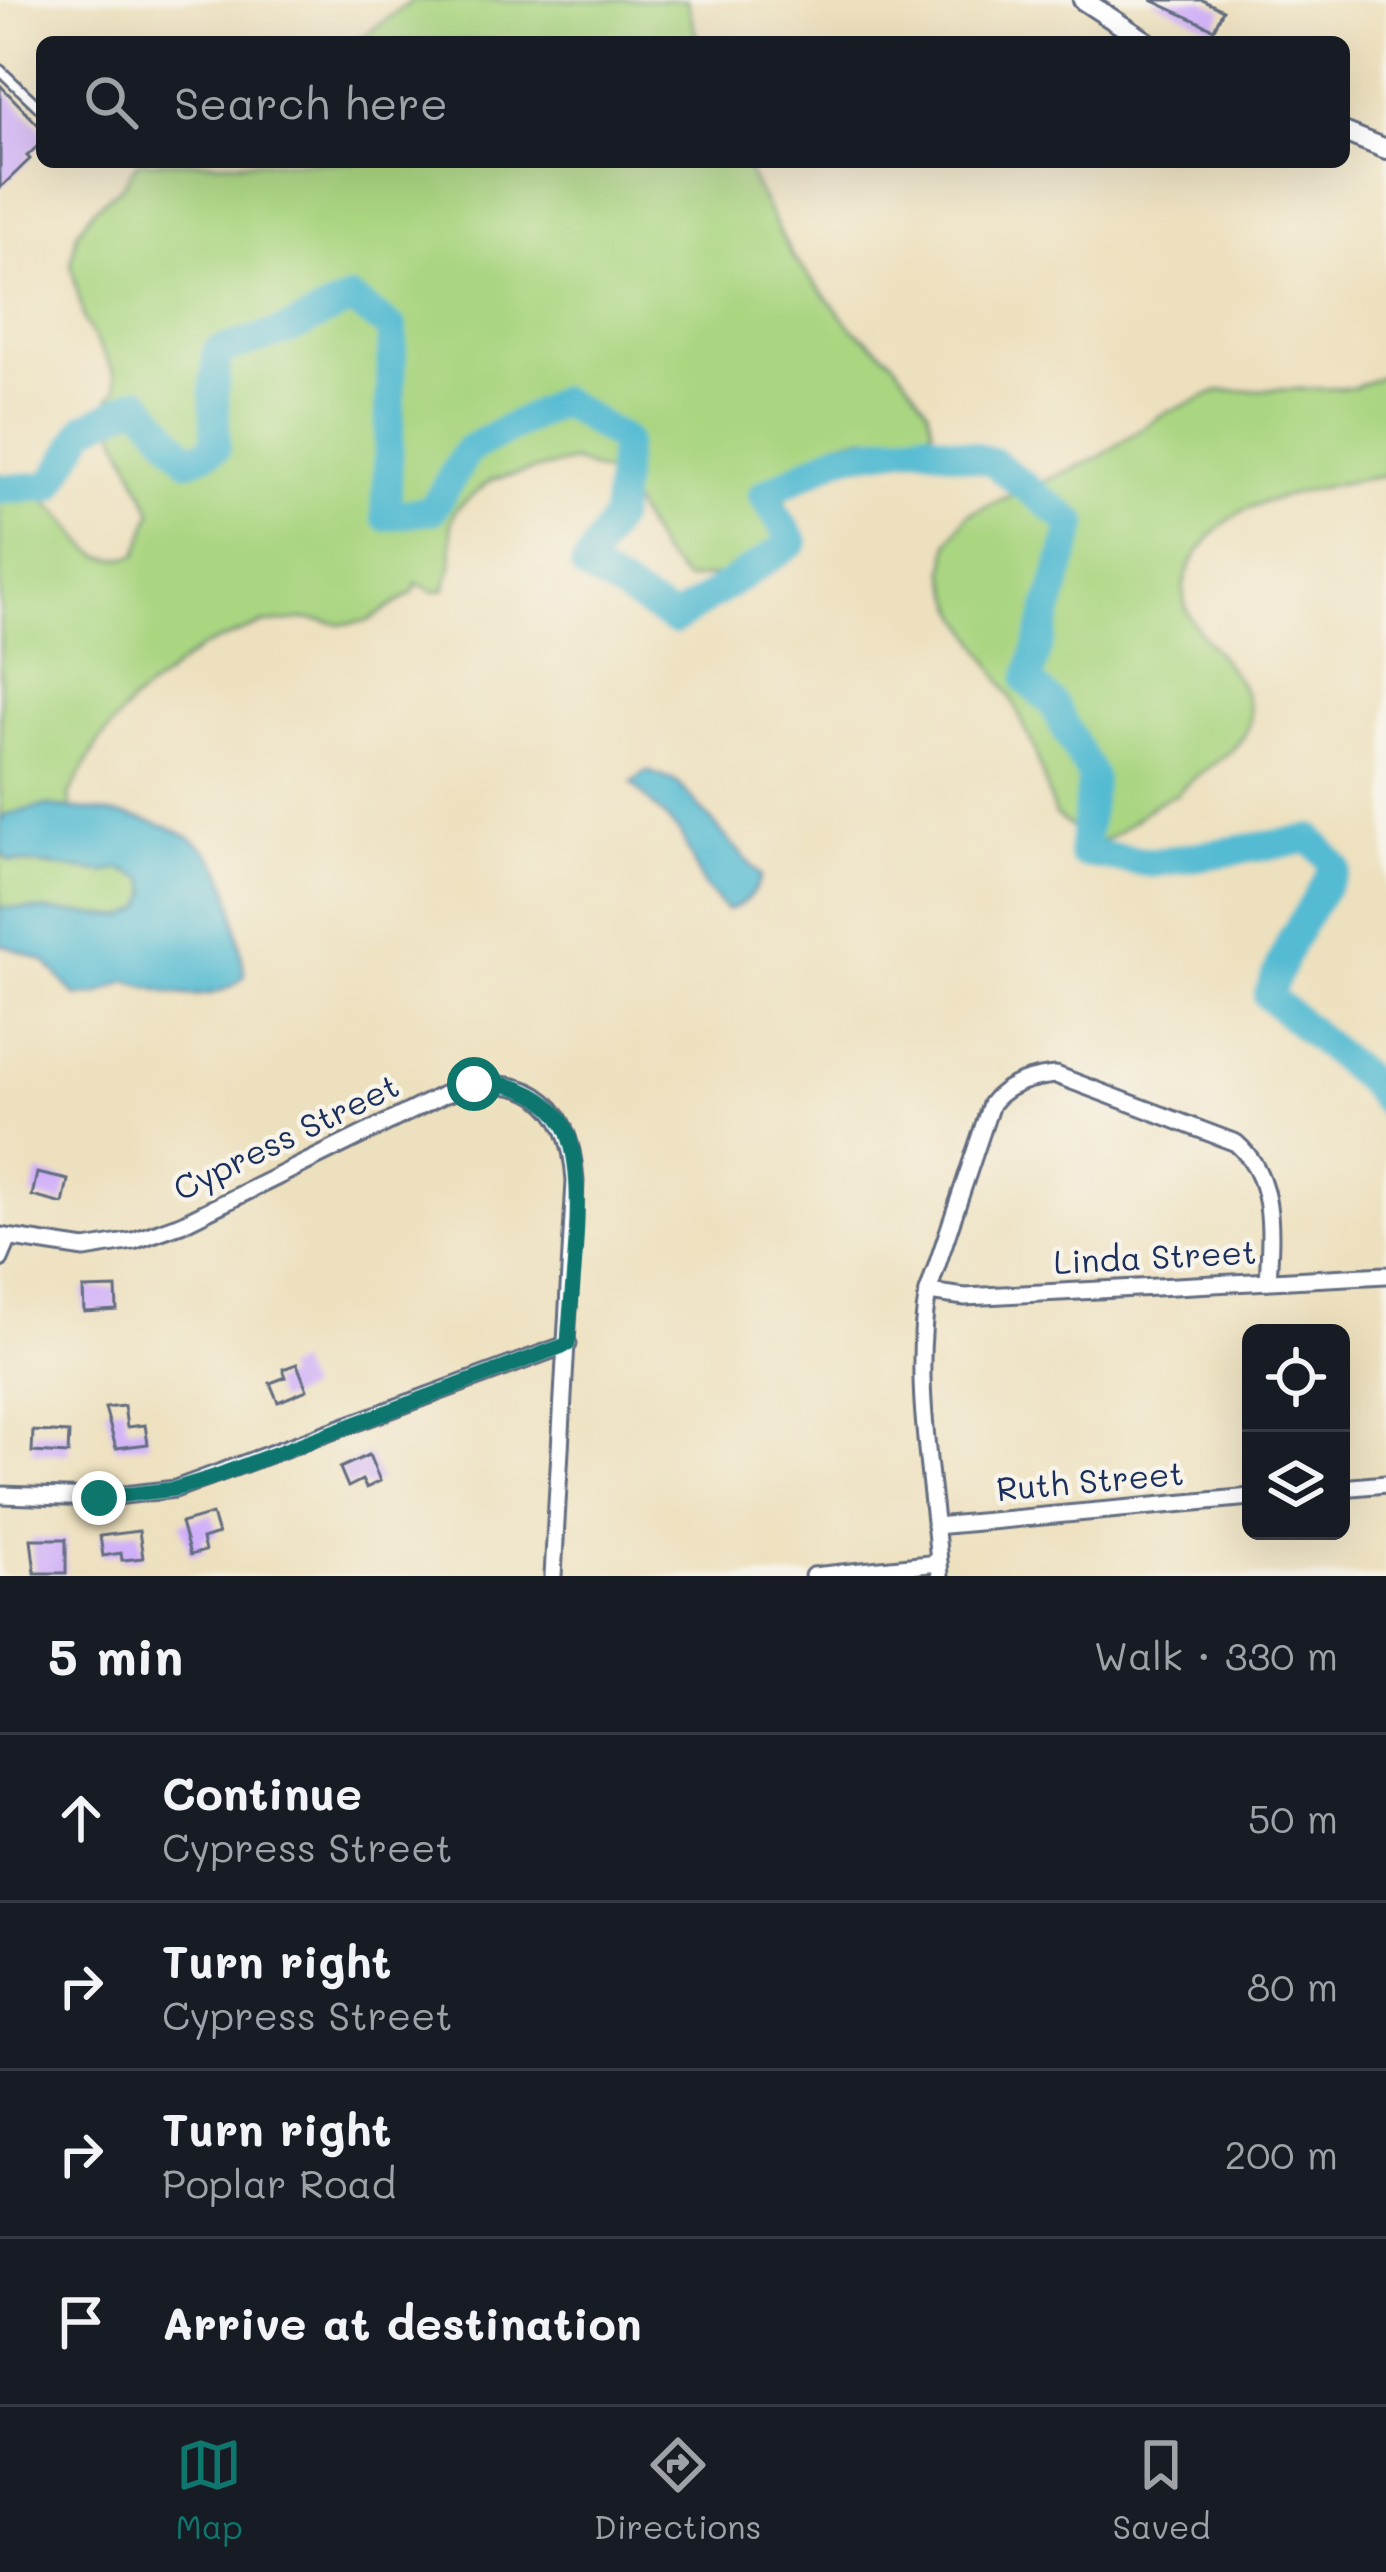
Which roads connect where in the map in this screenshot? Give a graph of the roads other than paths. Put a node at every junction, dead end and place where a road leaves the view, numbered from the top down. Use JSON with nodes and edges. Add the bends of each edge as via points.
{"nodes":[{"id":1,"x":1083,"y":0,"type":"edge"},
{"id":2,"x":1139,"y":36,"type":"edge"},
{"id":3,"x":0,"y":70,"type":"edge"},
{"id":4,"x":36,"y":104,"type":"edge"},
{"id":5,"x":1350,"y":134,"type":"edge"},
{"id":6,"x":1386,"y":149,"type":"edge"},
{"id":7,"x":5,"y":1237,"type":"edge"},
{"id":8,"x":0,"y":1259,"type":"edge"},
{"id":9,"x":1386,"y":1275,"type":"edge"},
{"id":10,"x":1268,"y":1281,"type":"junction"},
{"id":11,"x":928,"y":1292,"type":"junction"},
{"id":12,"x":568,"y":1344,"type":"junction"},
{"id":13,"x":1386,"y":1484,"type":"edge"},
{"id":14,"x":1350,"y":1487,"type":"edge"},
{"id":15,"x":0,"y":1495,"type":"edge"},
{"id":16,"x":1242,"y":1497,"type":"edge"},
{"id":17,"x":935,"y":1526,"type":"junction"},
{"id":18,"x":939,"y":1570,"type":"edge"},
{"id":19,"x":553,"y":1576,"type":"edge"},
{"id":20,"x":813,"y":1576,"type":"edge"}],
"edges":[{"from":1,"to":2,"type":"street"},
{"from":3,"to":4,"type":"lane"},
{"from":5,"to":6,"type":"street"},
{"from":7,"to":8,"type":"street"},
{"from":7,"to":12,"type":"street","name":"Cypress Street","via":[[85,1249],[134,1241],[443,1094],[504,1083],[544,1103],[570,1140]]},
{"from":9,"to":10,"type":"street","name":"Linda Street"},
{"from":10,"to":11,"type":"street","name":"Linda Street","via":[[965,1297]]},
{"from":10,"to":11,"type":"street","via":[[1266,1189],[1236,1143],[1073,1079],[1038,1076],[991,1104]]},
{"from":11,"to":17,"type":"street","via":[[922,1382]]},
{"from":12,"to":15,"type":"street","via":[[175,1489],[99,1498]]},
{"from":12,"to":19,"type":"street","name":"Cypress Street"},
{"from":13,"to":14,"type":"street"},
{"from":16,"to":17,"type":"street","name":"Ruth Street"},
{"from":17,"to":18,"type":"street"},
{"from":18,"to":20,"type":"street"}]}
